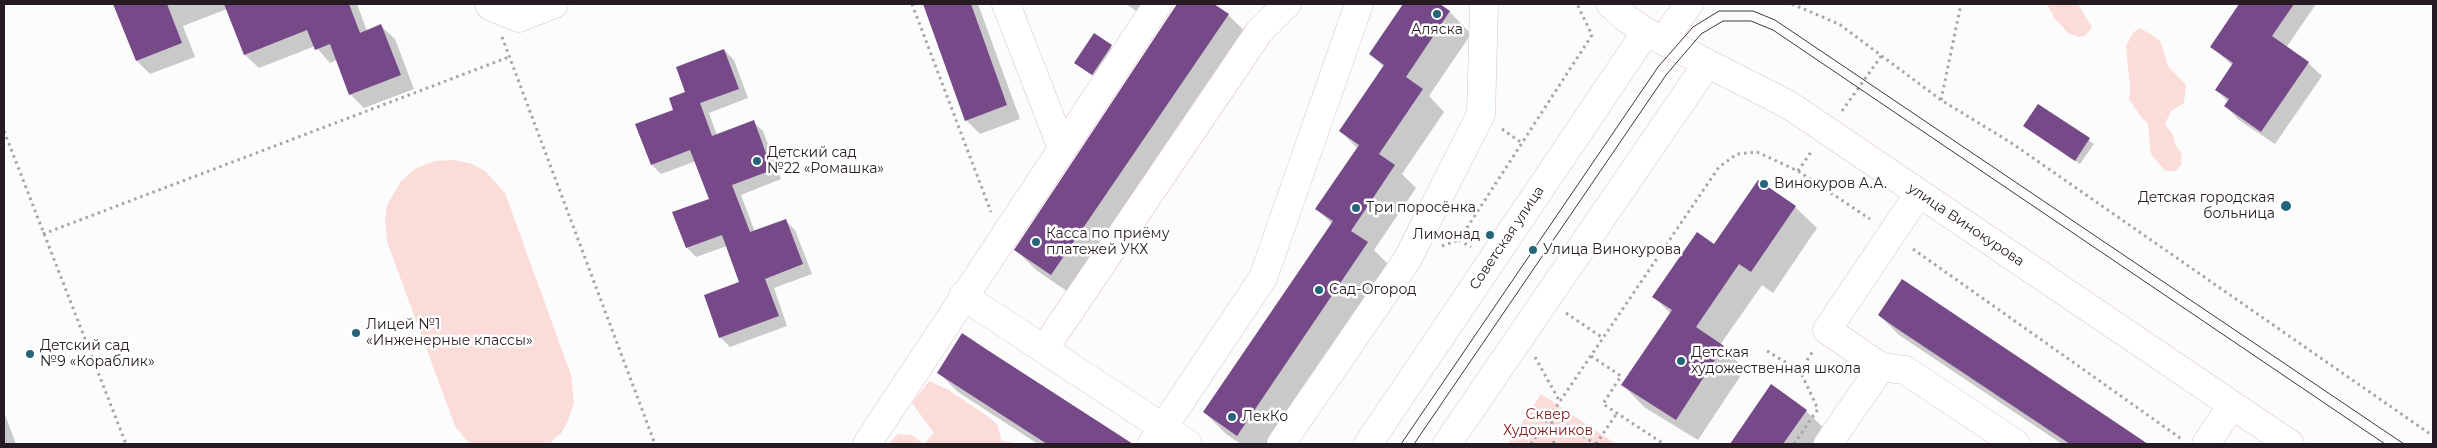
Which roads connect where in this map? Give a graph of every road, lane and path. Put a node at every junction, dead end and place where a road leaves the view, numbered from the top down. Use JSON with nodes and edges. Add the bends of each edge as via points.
{"nodes":[{"id":1,"x":554,"y":4,"type":"edge"},
{"id":2,"x":912,"y":4,"type":"edge"},
{"id":3,"x":1006,"y":4,"type":"edge"},
{"id":4,"x":1158,"y":4,"type":"edge"},
{"id":5,"x":1287,"y":4,"type":"edge"},
{"id":6,"x":1359,"y":4,"type":"edge"},
{"id":7,"x":1484,"y":4,"type":"edge"},
{"id":8,"x":1577,"y":4,"type":"edge"},
{"id":9,"x":1610,"y":4,"type":"edge"},
{"id":10,"x":1689,"y":4,"type":"edge"},
{"id":11,"x":1792,"y":4,"type":"edge"},
{"id":12,"x":1961,"y":4,"type":"edge"},
{"id":13,"x":490,"y":5,"type":"edge"},
{"id":14,"x":1654,"y":37,"type":"junction"},
{"id":15,"x":1882,"y":56,"type":"junction"},
{"id":16,"x":510,"y":57,"type":"junction"},
{"id":17,"x":1706,"y":64,"type":"junction"},
{"id":18,"x":1941,"y":100,"type":"junction"},
{"id":19,"x":1842,"y":111,"type":"dead end"},
{"id":20,"x":4,"y":131,"type":"edge"},
{"id":21,"x":1062,"y":148,"type":"junction"},
{"id":22,"x":1811,"y":152,"type":"dead end"},
{"id":23,"x":1798,"y":171,"type":"dead end"},
{"id":24,"x":1919,"y":193,"type":"junction"},
{"id":25,"x":43,"y":234,"type":"junction"},
{"id":26,"x":1001,"y":238,"type":"junction"},
{"id":27,"x":1459,"y":240,"type":"dead end"},
{"id":28,"x":963,"y":296,"type":"junction"},
{"id":29,"x":1560,"y":308,"type":"dead end"},
{"id":30,"x":1827,"y":330,"type":"junction"},
{"id":31,"x":1603,"y":338,"type":"dead end"},
{"id":32,"x":1044,"y":349,"type":"junction"},
{"id":33,"x":1532,"y":350,"type":"dead end"},
{"id":34,"x":1767,"y":351,"type":"dead end"},
{"id":35,"x":1591,"y":356,"type":"dead end"},
{"id":36,"x":1881,"y":367,"type":"junction"},
{"id":37,"x":1800,"y":371,"type":"junction"},
{"id":38,"x":1560,"y":402,"type":"dead end"},
{"id":39,"x":2232,"y":405,"type":"junction"},
{"id":40,"x":1617,"y":413,"type":"junction"},
{"id":41,"x":1158,"y":436,"type":"edge"},
{"id":42,"x":2433,"y":436,"type":"edge"},
{"id":43,"x":126,"y":444,"type":"edge"},
{"id":44,"x":655,"y":444,"type":"edge"},
{"id":45,"x":867,"y":444,"type":"edge"},
{"id":46,"x":1188,"y":444,"type":"edge"},
{"id":47,"x":1281,"y":444,"type":"edge"},
{"id":48,"x":1368,"y":444,"type":"edge"},
{"id":49,"x":1447,"y":444,"type":"edge"},
{"id":50,"x":1554,"y":444,"type":"edge"},
{"id":51,"x":1595,"y":444,"type":"edge"},
{"id":52,"x":1664,"y":444,"type":"edge"},
{"id":53,"x":1794,"y":444,"type":"edge"},
{"id":54,"x":1828,"y":444,"type":"edge"},
{"id":55,"x":2016,"y":444,"type":"edge"},
{"id":56,"x":2206,"y":444,"type":"edge"},
{"id":57,"x":2290,"y":444,"type":"edge"}],
"edges":[{"from":1,"to":13,"type":"main road","via":[[519,18]]},
{"from":2,"to":26,"type":"path"},
{"from":3,"to":21,"type":"main road"},
{"from":4,"to":21,"type":"main road"},
{"from":5,"to":32,"type":"main road","via":[[1259,32]]},
{"from":6,"to":41,"type":"main road","via":[[1263,278]]},
{"from":7,"to":47,"type":"main road","via":[[1481,114],[1407,260]]},
{"from":8,"to":27,"type":"path","via":[[1592,35]]},
{"from":9,"to":14,"type":"main road","name":"улица Винокурова"},
{"from":10,"to":14,"type":"main road","name":"Советская улица"},
{"from":11,"to":15,"type":"path","via":[[1839,24]]},
{"from":12,"to":18,"type":"path"},
{"from":13,"to":16,"type":"path"},
{"from":14,"to":17,"type":"main road","name":"улица Винокурова"},
{"from":14,"to":48,"type":"main road","name":"Советская улица"},
{"from":15,"to":18,"type":"path"},
{"from":15,"to":19,"type":"path"},
{"from":16,"to":25,"type":"path"},
{"from":16,"to":44,"type":"path"},
{"from":17,"to":24,"type":"main road","name":"улица Винокурова","via":[[1789,105]]},
{"from":17,"to":49,"type":"main road"},
{"from":18,"to":42,"type":"path","via":[[2018,148]]},
{"from":20,"to":25,"type":"path"},
{"from":21,"to":26,"type":"main road"},
{"from":22,"to":23,"type":"path"},
{"from":24,"to":30,"type":"main road"},
{"from":24,"to":39,"type":"main road","name":"улица Винокурова"},
{"from":25,"to":43,"type":"path"},
{"from":26,"to":28,"type":"main road"},
{"from":28,"to":32,"type":"main road"},
{"from":28,"to":45,"type":"main road"},
{"from":29,"to":31,"type":"path"},
{"from":30,"to":36,"type":"main road"},
{"from":30,"to":37,"type":"path"},
{"from":32,"to":41,"type":"main road"},
{"from":33,"to":38,"type":"path"},
{"from":34,"to":37,"type":"path"},
{"from":35,"to":40,"type":"path","via":[[1621,376],[1603,404]]},
{"from":36,"to":54,"type":"main road"},
{"from":36,"to":55,"type":"main road","via":[[1906,370]]},
{"from":37,"to":53,"type":"path","via":[[1818,409]]},
{"from":39,"to":56,"type":"main road"},
{"from":39,"to":57,"type":"main road","name":"улица Винокурова"},
{"from":40,"to":51,"type":"path"},
{"from":40,"to":52,"type":"path"},
{"from":41,"to":46,"type":"main road"},
{"from":50,"to":51,"type":"path","via":[[1551,414]]}]}
